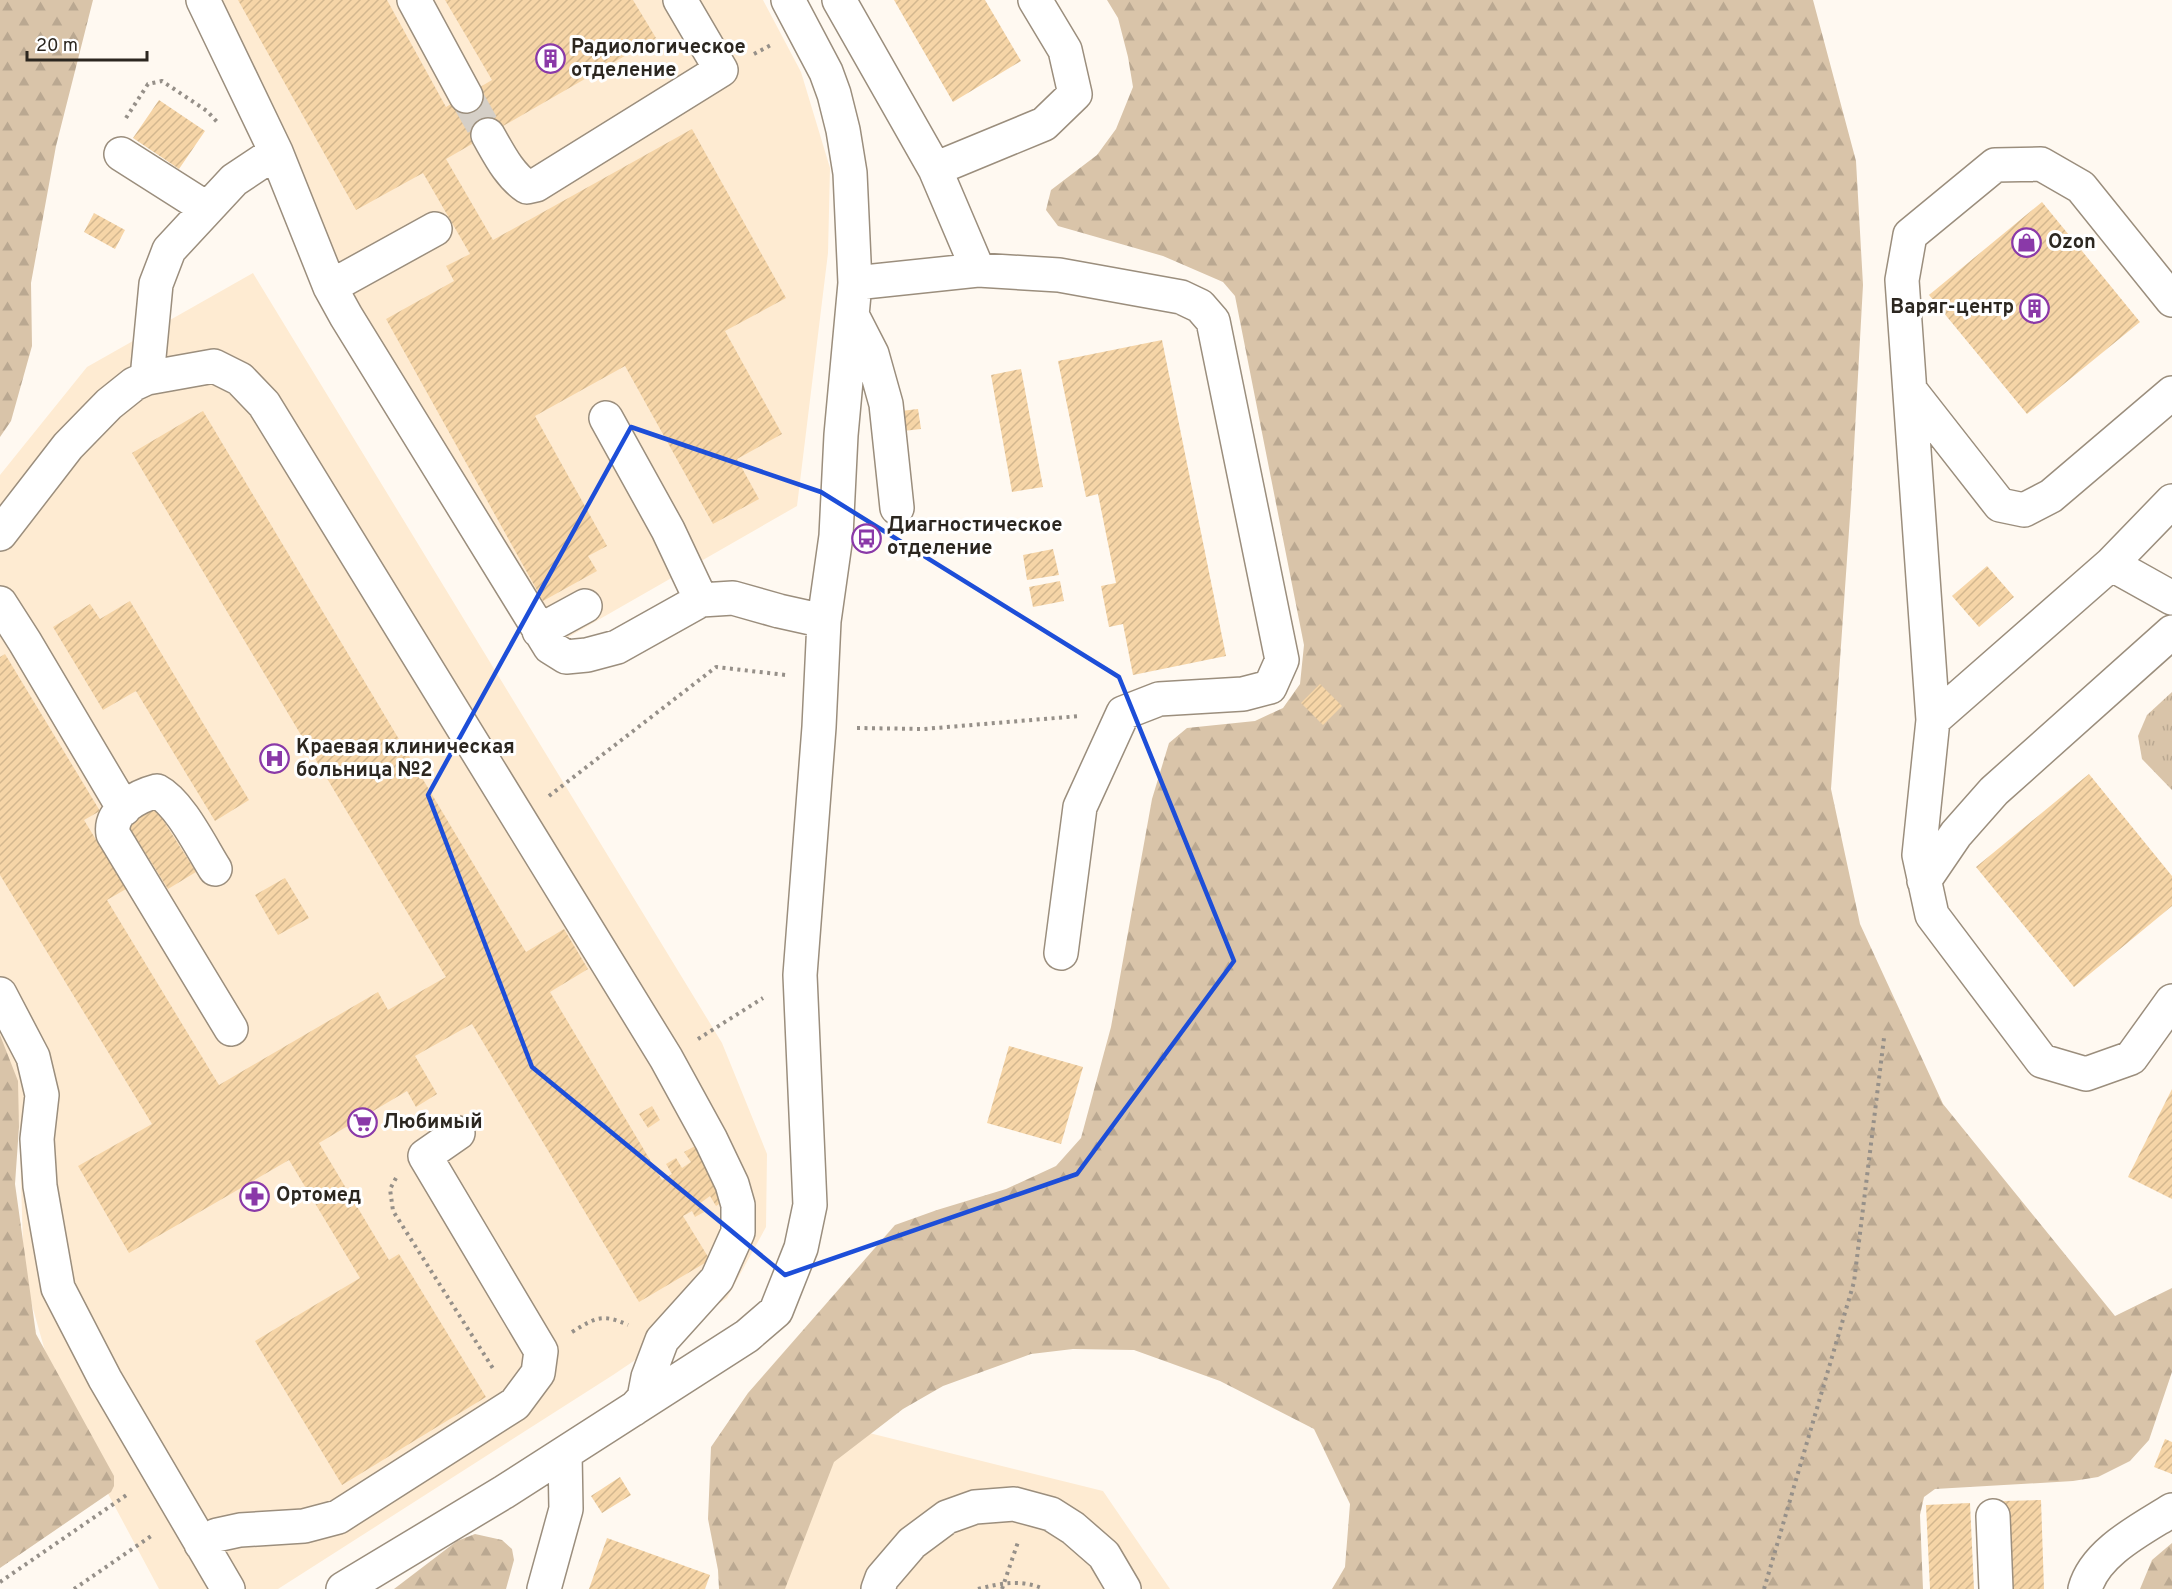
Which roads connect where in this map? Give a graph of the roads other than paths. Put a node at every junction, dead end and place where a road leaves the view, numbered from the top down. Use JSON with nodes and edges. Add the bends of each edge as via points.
{"nodes":[{"id":1,"x":203,"y":0,"type":"edge"},
{"id":2,"x":414,"y":0,"type":"edge"},
{"id":3,"x":680,"y":0,"type":"edge"},
{"id":4,"x":788,"y":0,"type":"edge"},
{"id":5,"x":839,"y":0,"type":"edge"},
{"id":6,"x":1035,"y":0,"type":"edge"},
{"id":7,"x":466,"y":96,"type":"tunnel mouth"},
{"id":8,"x":488,"y":135,"type":"tunnel mouth"},
{"id":9,"x":276,"y":152,"type":"junction"},
{"id":10,"x":121,"y":154,"type":"road end"},
{"id":11,"x":935,"y":169,"type":"junction"},
{"id":12,"x":206,"y":208,"type":"junction"},
{"id":13,"x":435,"y":229,"type":"dead end"},
{"id":14,"x":978,"y":270,"type":"junction"},
{"id":15,"x":855,"y":283,"type":"junction"},
{"id":16,"x":330,"y":287,"type":"junction"},
{"id":17,"x":2172,"y":300,"type":"edge"},
{"id":18,"x":852,"y":315,"type":"junction"},
{"id":19,"x":147,"y":378,"type":"junction"},
{"id":20,"x":1910,"y":390,"type":"junction"},
{"id":21,"x":2172,"y":393,"type":"edge"},
{"id":22,"x":606,"y":418,"type":"dead end"},
{"id":23,"x":2172,"y":501,"type":"edge"},
{"id":24,"x":897,"y":508,"type":"dead end"},
{"id":25,"x":0,"y":534,"type":"edge"},
{"id":26,"x":2111,"y":564,"type":"junction"},
{"id":27,"x":2172,"y":598,"type":"edge"},
{"id":28,"x":700,"y":600,"type":"junction"},
{"id":29,"x":0,"y":603,"type":"edge"},
{"id":30,"x":585,"y":606,"type":"dead end"},
{"id":31,"x":824,"y":621,"type":"junction"},
{"id":32,"x":540,"y":631,"type":"junction"},
{"id":33,"x":2172,"y":632,"type":"edge"},
{"id":34,"x":1933,"y":720,"type":"junction"},
{"id":35,"x":124,"y":809,"type":"junction"},
{"id":36,"x":215,"y":869,"type":"dead end"},
{"id":37,"x":1924,"y":881,"type":"junction"},
{"id":38,"x":1061,"y":953,"type":"dead end"},
{"id":39,"x":0,"y":994,"type":"edge"},
{"id":40,"x":2172,"y":1001,"type":"edge"},
{"id":41,"x":231,"y":1029,"type":"dead end"},
{"id":42,"x":458,"y":1133,"type":"dead end"},
{"id":43,"x":634,"y":1409,"type":"junction"},
{"id":44,"x":565,"y":1453,"type":"junction"},
{"id":45,"x":2172,"y":1510,"type":"edge"},
{"id":46,"x":1993,"y":1516,"type":"dead end"},
{"id":47,"x":201,"y":1544,"type":"junction"},
{"id":48,"x":228,"y":1589,"type":"edge"},
{"id":49,"x":343,"y":1589,"type":"edge"},
{"id":50,"x":544,"y":1589,"type":"edge"},
{"id":51,"x":878,"y":1589,"type":"edge"},
{"id":52,"x":1124,"y":1589,"type":"edge"},
{"id":53,"x":1996,"y":1589,"type":"edge"},
{"id":54,"x":2085,"y":1589,"type":"edge"}],
"edges":[{"from":1,"to":9,"type":"lane"},
{"from":2,"to":7,"type":"lane"},
{"from":3,"to":8,"type":"lane","via":[[721,70],[536,185],[527,187],[519,181]]},
{"from":4,"to":15,"type":"lane","via":[[832,87],[843,130],[850,173]]},
{"from":5,"to":11,"type":"lane"},
{"from":6,"to":11,"type":"lane","via":[[1065,50],[1076,94],[1044,124]]},
{"from":9,"to":12,"type":"lane","via":[[234,180]]},
{"from":9,"to":16,"type":"lane"},
{"from":10,"to":12,"type":"lane"},
{"from":11,"to":14,"type":"lane"},
{"from":12,"to":19,"type":"lane","via":[[169,250],[156,284]]},
{"from":13,"to":16,"type":"lane"},
{"from":14,"to":15,"type":"lane"},
{"from":14,"to":38,"type":"lane","via":[[1059,275],[1181,297],[1200,306],[1213,321],[1282,660],[1270,687],[1243,694],[1159,699],[1123,713],[1080,807]]},
{"from":15,"to":18,"type":"lane"},
{"from":16,"to":32,"type":"lane"},
{"from":17,"to":20,"type":"lane","via":[[2080,188],[2041,164],[1995,165],[1910,235],[1902,280]]},
{"from":18,"to":24,"type":"lane","via":[[872,354],[886,404]]},
{"from":18,"to":31,"type":"lane","via":[[836,536]]},
{"from":19,"to":25,"type":"lane","via":[[109,404],[68,446]]},
{"from":19,"to":43,"type":"lane","via":[[214,366],[240,379],[264,404],[666,1058],[732,1184],[738,1205],[738,1232],[717,1279],[662,1340],[644,1398]]},
{"from":20,"to":21,"type":"lane","via":[[2000,505],[2024,510],[2051,496]]},
{"from":20,"to":34,"type":"lane"},
{"from":22,"to":28,"type":"lane","via":[[668,530]]},
{"from":23,"to":26,"type":"lane"},
{"from":26,"to":27,"type":"lane"},
{"from":26,"to":34,"type":"lane"},
{"from":28,"to":31,"type":"lane","via":[[733,598]]},
{"from":28,"to":32,"type":"lane","via":[[617,647],[587,655],[566,657],[550,647]]},
{"from":29,"to":35,"type":"lane"},
{"from":30,"to":32,"type":"lane"},
{"from":31,"to":43,"type":"lane","via":[[800,975],[810,1205],[801,1248],[776,1311],[747,1336]]},
{"from":33,"to":37,"type":"lane","via":[[1994,791],[1956,834]]},
{"from":34,"to":37,"type":"lane","via":[[1919,855]]},
{"from":35,"to":36,"type":"lane","via":[[145,794],[157,791],[165,795]]},
{"from":35,"to":41,"type":"lane","via":[[116,815],[113,834]]},
{"from":37,"to":40,"type":"lane","via":[[1932,915],[2042,1061],[2086,1074],[2131,1058]]},
{"from":39,"to":47,"type":"lane","via":[[33,1058],[42,1095],[37,1139],[40,1186],[58,1288],[105,1379]]},
{"from":42,"to":47,"type":"lane","via":[[425,1156],[541,1352],[538,1373],[515,1404],[338,1517],[304,1526],[240,1530],[217,1535]]},
{"from":43,"to":44,"type":"lane"},
{"from":44,"to":49,"type":"lane"},
{"from":44,"to":50,"type":"lane","via":[[567,1509]]},
{"from":45,"to":54,"type":"lane","via":[[2116,1546],[2088,1578]]},
{"from":46,"to":53,"type":"lane"},
{"from":47,"to":48,"type":"lane"},
{"from":51,"to":52,"type":"lane","via":[[882,1578],[912,1543],[947,1517],[975,1508],[1014,1504],[1051,1514],[1073,1528],[1104,1555]]}]}
